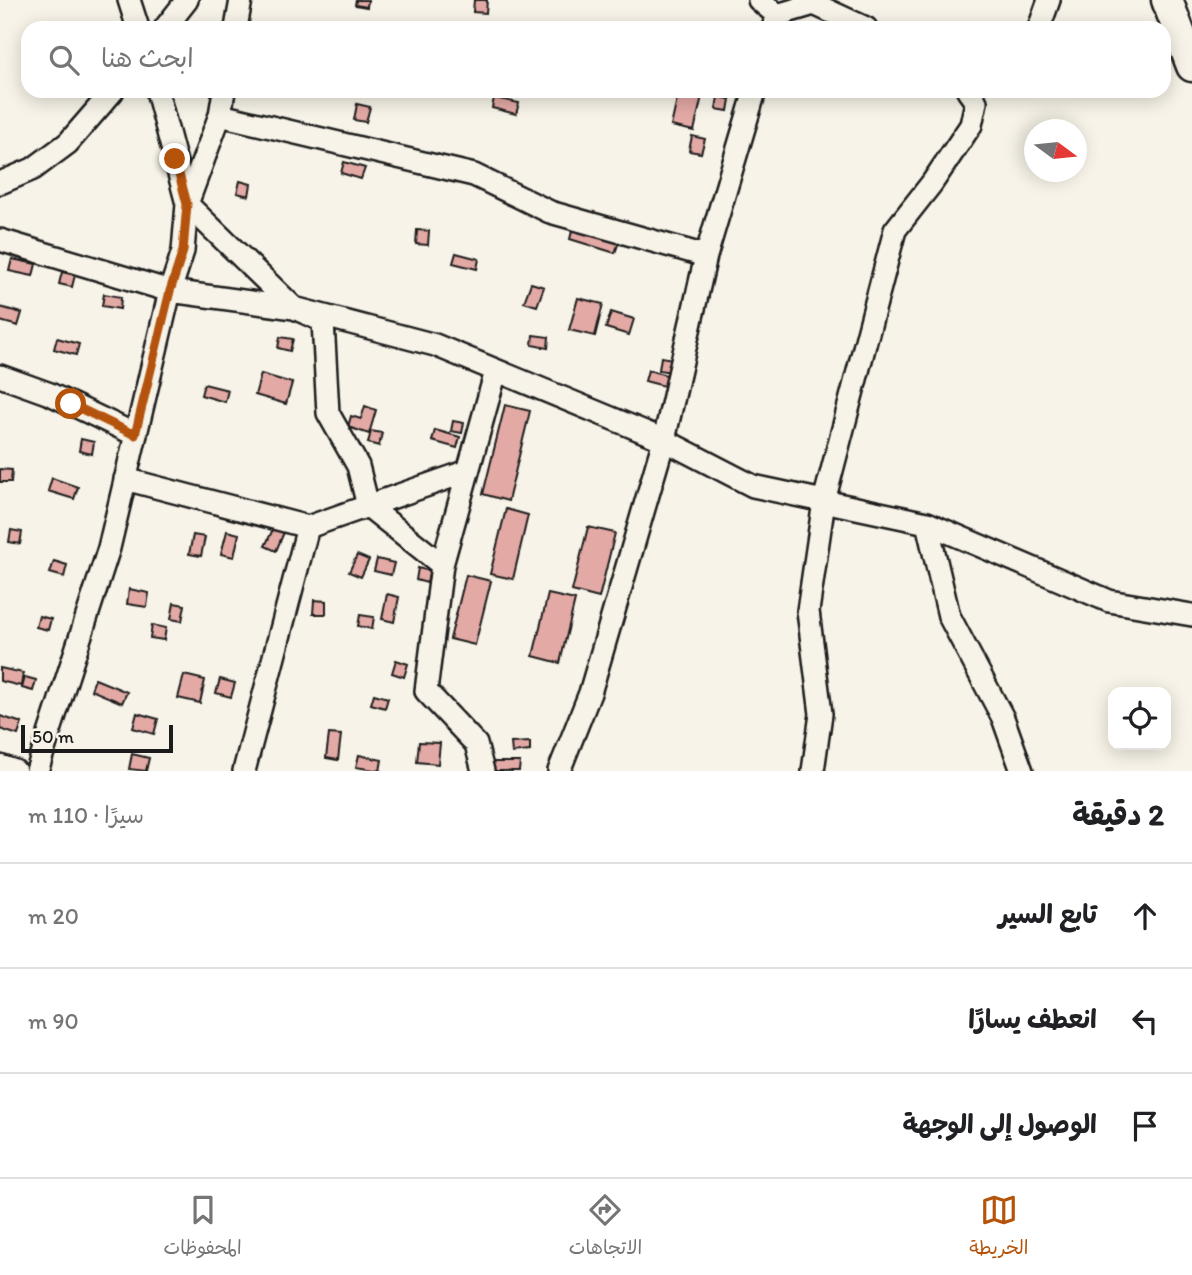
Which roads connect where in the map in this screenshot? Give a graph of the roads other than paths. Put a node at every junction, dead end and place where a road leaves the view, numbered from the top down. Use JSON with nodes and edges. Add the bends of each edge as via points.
{"nodes":[{"id":1,"x":129,"y":0,"type":"edge"},
{"id":2,"x":187,"y":0,"type":"edge"},
{"id":3,"x":241,"y":0,"type":"edge"},
{"id":4,"x":759,"y":0,"type":"edge"},
{"id":5,"x":1049,"y":0,"type":"edge"},
{"id":6,"x":1167,"y":0,"type":"edge"},
{"id":7,"x":136,"y":21,"type":"edge"},
{"id":8,"x":170,"y":21,"type":"edge"},
{"id":9,"x":237,"y":21,"type":"edge"},
{"id":10,"x":774,"y":21,"type":"edge"},
{"id":11,"x":777,"y":21,"type":"edge"},
{"id":12,"x":851,"y":21,"type":"edge"},
{"id":13,"x":1041,"y":21,"type":"edge"},
{"id":14,"x":1192,"y":66,"type":"edge"},
{"id":15,"x":107,"y":98,"type":"edge"},
{"id":16,"x":159,"y":98,"type":"edge"},
{"id":17,"x":223,"y":98,"type":"edge"},
{"id":18,"x":753,"y":98,"type":"edge"},
{"id":19,"x":976,"y":98,"type":"edge"},
{"id":20,"x":219,"y":115,"type":"junction"},
{"id":21,"x":0,"y":183,"type":"edge"},
{"id":22,"x":187,"y":204,"type":"junction"},
{"id":23,"x":1,"y":245,"type":"edge"},
{"id":24,"x":706,"y":256,"type":"junction"},
{"id":25,"x":170,"y":291,"type":"junction"},
{"id":26,"x":294,"y":308,"type":"junction"},
{"id":27,"x":496,"y":371,"type":"junction"},
{"id":28,"x":0,"y":376,"type":"edge"},
{"id":29,"x":135,"y":435,"type":"junction"},
{"id":30,"x":664,"y":440,"type":"junction"},
{"id":31,"x":468,"y":471,"type":"junction"},
{"id":32,"x":125,"y":479,"type":"junction"},
{"id":33,"x":824,"y":501,"type":"junction"},
{"id":34,"x":368,"y":506,"type":"junction"},
{"id":35,"x":927,"y":523,"type":"junction"},
{"id":36,"x":308,"y":527,"type":"junction"},
{"id":37,"x":442,"y":565,"type":"junction"},
{"id":38,"x":1192,"y":615,"type":"edge"},
{"id":39,"x":0,"y":766,"type":"edge"},
{"id":40,"x":15,"y":771,"type":"edge"},
{"id":41,"x":37,"y":771,"type":"edge"},
{"id":42,"x":244,"y":771,"type":"edge"},
{"id":43,"x":483,"y":771,"type":"edge"},
{"id":44,"x":559,"y":771,"type":"edge"},
{"id":45,"x":813,"y":771,"type":"edge"},
{"id":46,"x":1022,"y":771,"type":"edge"}],
"edges":[{"from":1,"to":7,"type":"street"},
{"from":2,"to":8,"type":"street"},
{"from":3,"to":9,"type":"street"},
{"from":4,"to":10,"type":"street"},
{"from":5,"to":13,"type":"street"},
{"from":6,"to":14,"type":"main road"},
{"from":11,"to":12,"type":"street","via":[[814,4]]},
{"from":15,"to":21,"type":"street","via":[[68,143],[33,169]]},
{"from":16,"to":22,"type":"street"},
{"from":17,"to":20,"type":"street"},
{"from":18,"to":24,"type":"street"},
{"from":19,"to":33,"type":"street","via":[[971,125],[895,230]]},
{"from":20,"to":22,"type":"street"},
{"from":20,"to":24,"type":"street","via":[[474,175],[550,212]]},
{"from":22,"to":25,"type":"street","via":[[183,251]]},
{"from":22,"to":26,"type":"street"},
{"from":23,"to":25,"type":"street"},
{"from":24,"to":30,"type":"street"},
{"from":25,"to":26,"type":"street"},
{"from":25,"to":29,"type":"street"},
{"from":26,"to":27,"type":"street","via":[[435,345]]},
{"from":26,"to":34,"type":"street","via":[[323,321],[328,413],[358,466]]},
{"from":27,"to":30,"type":"street"},
{"from":27,"to":31,"type":"street"},
{"from":28,"to":29,"type":"street","via":[[50,394]]},
{"from":29,"to":32,"type":"street"},
{"from":30,"to":33,"type":"street","via":[[753,486]]},
{"from":30,"to":44,"type":"street","via":[[590,693]]},
{"from":31,"to":34,"type":"street"},
{"from":31,"to":37,"type":"street"},
{"from":32,"to":36,"type":"street"},
{"from":32,"to":41,"type":"street","via":[[108,548]]},
{"from":33,"to":35,"type":"street"},
{"from":33,"to":45,"type":"street","via":[[808,611],[821,714]]},
{"from":34,"to":36,"type":"street"},
{"from":34,"to":37,"type":"street"},
{"from":35,"to":38,"type":"street","via":[[1109,601]]},
{"from":35,"to":46,"type":"street","via":[[949,617],[1003,718]]},
{"from":36,"to":42,"type":"street"},
{"from":37,"to":43,"type":"street","via":[[426,691],[476,744]]},
{"from":39,"to":40,"type":"street"}]}
